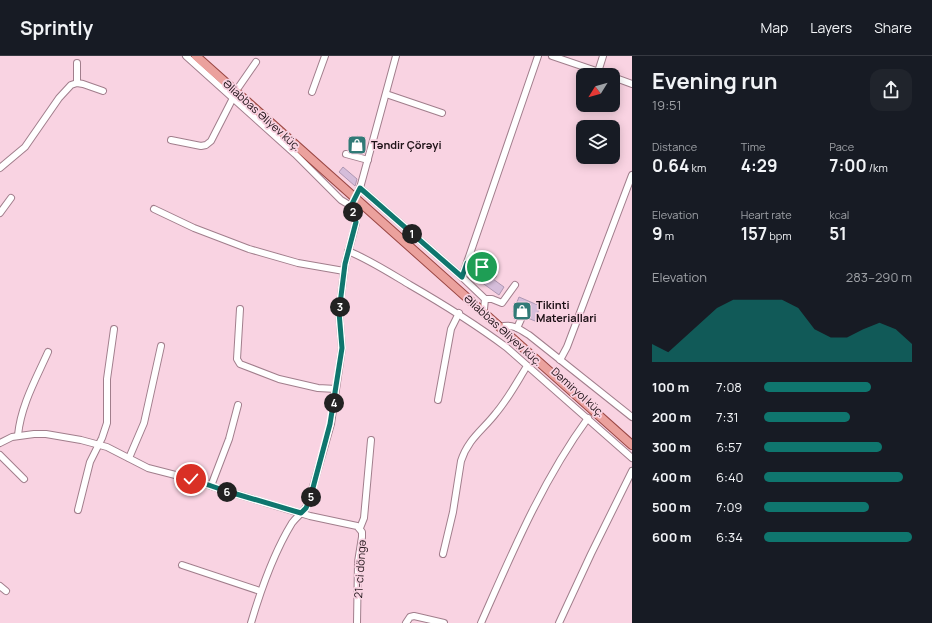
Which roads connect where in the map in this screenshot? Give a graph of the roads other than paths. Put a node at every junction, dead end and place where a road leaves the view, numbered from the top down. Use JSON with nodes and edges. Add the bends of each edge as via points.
{"nodes":[{"id":1,"x":186,"y":56,"type":"edge"},
{"id":2,"x":196,"y":56,"type":"edge"},
{"id":3,"x":202,"y":56,"type":"edge"},
{"id":4,"x":326,"y":56,"type":"edge"},
{"id":5,"x":396,"y":56,"type":"edge"},
{"id":6,"x":538,"y":56,"type":"edge"},
{"id":7,"x":552,"y":56,"type":"edge"},
{"id":8,"x":603,"y":56,"type":"edge"},
{"id":9,"x":256,"y":62,"type":"dead end"},
{"id":10,"x":77,"y":63,"type":"dead end"},
{"id":11,"x":586,"y":68,"type":"edge"},
{"id":12,"x":599,"y":68,"type":"edge"},
{"id":13,"x":620,"y":80,"type":"edge"},
{"id":14,"x":76,"y":83,"type":"junction"},
{"id":15,"x":632,"y":84,"type":"edge"},
{"id":16,"x":103,"y":91,"type":"dead end"},
{"id":17,"x":312,"y":92,"type":"dead end"},
{"id":18,"x":236,"y":93,"type":"junction"},
{"id":19,"x":386,"y":94,"type":"junction"},
{"id":20,"x":442,"y":113,"type":"dead end"},
{"id":21,"x":171,"y":140,"type":"dead end"},
{"id":22,"x":346,"y":154,"type":"dead end"},
{"id":23,"x":368,"y":160,"type":"junction"},
{"id":24,"x":0,"y":168,"type":"edge"},
{"id":25,"x":632,"y":174,"type":"edge"},
{"id":26,"x":357,"y":193,"type":"junction"},
{"id":27,"x":11,"y":198,"type":"dead end"},
{"id":28,"x":351,"y":206,"type":"junction"},
{"id":29,"x":154,"y":209,"type":"dead end"},
{"id":30,"x":0,"y":213,"type":"edge"},
{"id":31,"x":348,"y":251,"type":"junction"},
{"id":32,"x":467,"y":263,"type":"junction"},
{"id":33,"x":344,"y":271,"type":"junction"},
{"id":34,"x":493,"y":274,"type":"dead end"},
{"id":35,"x":462,"y":277,"type":"junction"},
{"id":36,"x":515,"y":285,"type":"dead end"},
{"id":37,"x":485,"y":299,"type":"junction"},
{"id":38,"x":240,"y":309,"type":"dead end"},
{"id":39,"x":484,"y":309,"type":"junction"},
{"id":40,"x":459,"y":313,"type":"junction"},
{"id":41,"x":522,"y":317,"type":"dead end"},
{"id":42,"x":504,"y":326,"type":"junction"},
{"id":43,"x":516,"y":328,"type":"junction"},
{"id":44,"x":114,"y":329,"type":"dead end"},
{"id":45,"x":161,"y":346,"type":"dead end"},
{"id":46,"x":48,"y":352,"type":"dead end"},
{"id":47,"x":560,"y":360,"type":"junction"},
{"id":48,"x":527,"y":366,"type":"junction"},
{"id":49,"x":336,"y":389,"type":"junction"},
{"id":50,"x":438,"y":400,"type":"dead end"},
{"id":51,"x":238,"y":405,"type":"dead end"},
{"id":52,"x":631,"y":413,"type":"edge"},
{"id":53,"x":588,"y":418,"type":"junction"},
{"id":54,"x":18,"y":435,"type":"junction"},
{"id":55,"x":371,"y":440,"type":"dead end"},
{"id":56,"x":632,"y":440,"type":"edge"},
{"id":57,"x":0,"y":443,"type":"edge"},
{"id":58,"x":98,"y":444,"type":"junction"},
{"id":59,"x":632,"y":445,"type":"edge"},
{"id":60,"x":0,"y":455,"type":"edge"},
{"id":61,"x":129,"y":458,"type":"junction"},
{"id":62,"x":632,"y":458,"type":"edge"},
{"id":63,"x":632,"y":471,"type":"edge"},
{"id":64,"x":24,"y":479,"type":"dead end"},
{"id":65,"x":211,"y":486,"type":"junction"},
{"id":66,"x":78,"y":510,"type":"dead end"},
{"id":67,"x":301,"y":513,"type":"junction"},
{"id":68,"x":360,"y":528,"type":"junction"},
{"id":69,"x":443,"y":554,"type":"dead end"},
{"id":70,"x":182,"y":565,"type":"dead end"},
{"id":71,"x":0,"y":586,"type":"edge"},
{"id":72,"x":6,"y":591,"type":"dead end"},
{"id":73,"x":260,"y":591,"type":"junction"},
{"id":74,"x":251,"y":623,"type":"edge"},
{"id":75,"x":357,"y":623,"type":"edge"},
{"id":76,"x":406,"y":623,"type":"edge"},
{"id":77,"x":444,"y":623,"type":"edge"},
{"id":78,"x":480,"y":623,"type":"edge"},
{"id":79,"x":559,"y":623,"type":"edge"}],
"edges":[{"from":1,"to":18,"type":"street"},
{"from":2,"to":18,"type":"main road","name":"Əliabbas Əliyev küç."},
{"from":3,"to":18,"type":"main road"},
{"from":4,"to":17,"type":"street"},
{"from":5,"to":19,"type":"street"},
{"from":6,"to":32,"type":"street"},
{"from":7,"to":11,"type":"street"},
{"from":8,"to":12,"type":"street"},
{"from":9,"to":18,"type":"street"},
{"from":10,"to":14,"type":"street"},
{"from":13,"to":15,"type":"street"},
{"from":14,"to":16,"type":"street"},
{"from":14,"to":24,"type":"street","via":[[64,91],[26,147]]},
{"from":18,"to":21,"type":"street","via":[[211,141],[206,145]]},
{"from":18,"to":26,"type":"main road","name":"Əliabbas Əliyev küç."},
{"from":18,"to":28,"type":"street","via":[[341,200]]},
{"from":19,"to":20,"type":"street"},
{"from":19,"to":23,"type":"street"},
{"from":22,"to":23,"type":"street"},
{"from":23,"to":26,"type":"street"},
{"from":25,"to":47,"type":"street"},
{"from":26,"to":28,"type":"street"},
{"from":26,"to":35,"type":"street"},
{"from":26,"to":39,"type":"main road","name":"Dəmiryol küç."},
{"from":26,"to":59,"type":"main road","name":"Əliabbas Əliyev küç."},
{"from":27,"to":30,"type":"street"},
{"from":28,"to":31,"type":"street","via":[[356,222]]},
{"from":29,"to":33,"type":"street","via":[[194,228],[262,253],[298,263]]},
{"from":31,"to":33,"type":"street"},
{"from":31,"to":40,"type":"street"},
{"from":32,"to":34,"type":"street","via":[[482,267]]},
{"from":32,"to":35,"type":"street"},
{"from":33,"to":49,"type":"street","via":[[339,312],[342,348]]},
{"from":35,"to":37,"type":"street"},
{"from":36,"to":37,"type":"street","via":[[502,303]]},
{"from":37,"to":39,"type":"street"},
{"from":38,"to":49,"type":"street","via":[[237,359],[240,364],[279,379],[318,388]]},
{"from":39,"to":42,"type":"main road","name":"Dəmiryol küç."},
{"from":40,"to":48,"type":"street"},
{"from":40,"to":50,"type":"street","via":[[451,329]]},
{"from":41,"to":43,"type":"street"},
{"from":42,"to":43,"type":"street"},
{"from":42,"to":56,"type":"main road","name":"Dəmiryol küç."},
{"from":43,"to":47,"type":"street","via":[[530,335]]},
{"from":44,"to":58,"type":"street","via":[[107,379],[107,423]]},
{"from":45,"to":61,"type":"street","via":[[144,423]]},
{"from":46,"to":54,"type":"street","via":[[26,398]]},
{"from":47,"to":52,"type":"street"},
{"from":48,"to":53,"type":"street"},
{"from":48,"to":69,"type":"street","via":[[497,412],[470,442],[463,454]]},
{"from":49,"to":67,"type":"street","via":[[325,448],[308,504]]},
{"from":51,"to":65,"type":"street","via":[[229,439]]},
{"from":53,"to":62,"type":"street"},
{"from":53,"to":78,"type":"street","via":[[548,482],[516,543]]},
{"from":54,"to":57,"type":"street"},
{"from":54,"to":58,"type":"street","name":"21-ci döngə","via":[[46,434]]},
{"from":55,"to":68,"type":"street","via":[[364,518]]},
{"from":58,"to":61,"type":"street","name":"21-ci döngə"},
{"from":58,"to":66,"type":"street","via":[[90,462]]},
{"from":60,"to":64,"type":"street"},
{"from":61,"to":65,"type":"street","name":"21-ci döngə","via":[[148,468]]},
{"from":63,"to":79,"type":"street"},
{"from":65,"to":67,"type":"street","name":"21-ci döngə"},
{"from":67,"to":68,"type":"street","name":"21-ci döngə"},
{"from":67,"to":73,"type":"street","via":[[272,562]]},
{"from":68,"to":75,"type":"street","name":"21-ci döngə","via":[[362,537],[358,562]]},
{"from":70,"to":73,"type":"street"},
{"from":71,"to":72,"type":"street"},
{"from":73,"to":74,"type":"street"},
{"from":76,"to":77,"type":"street","via":[[414,616]]}]}
